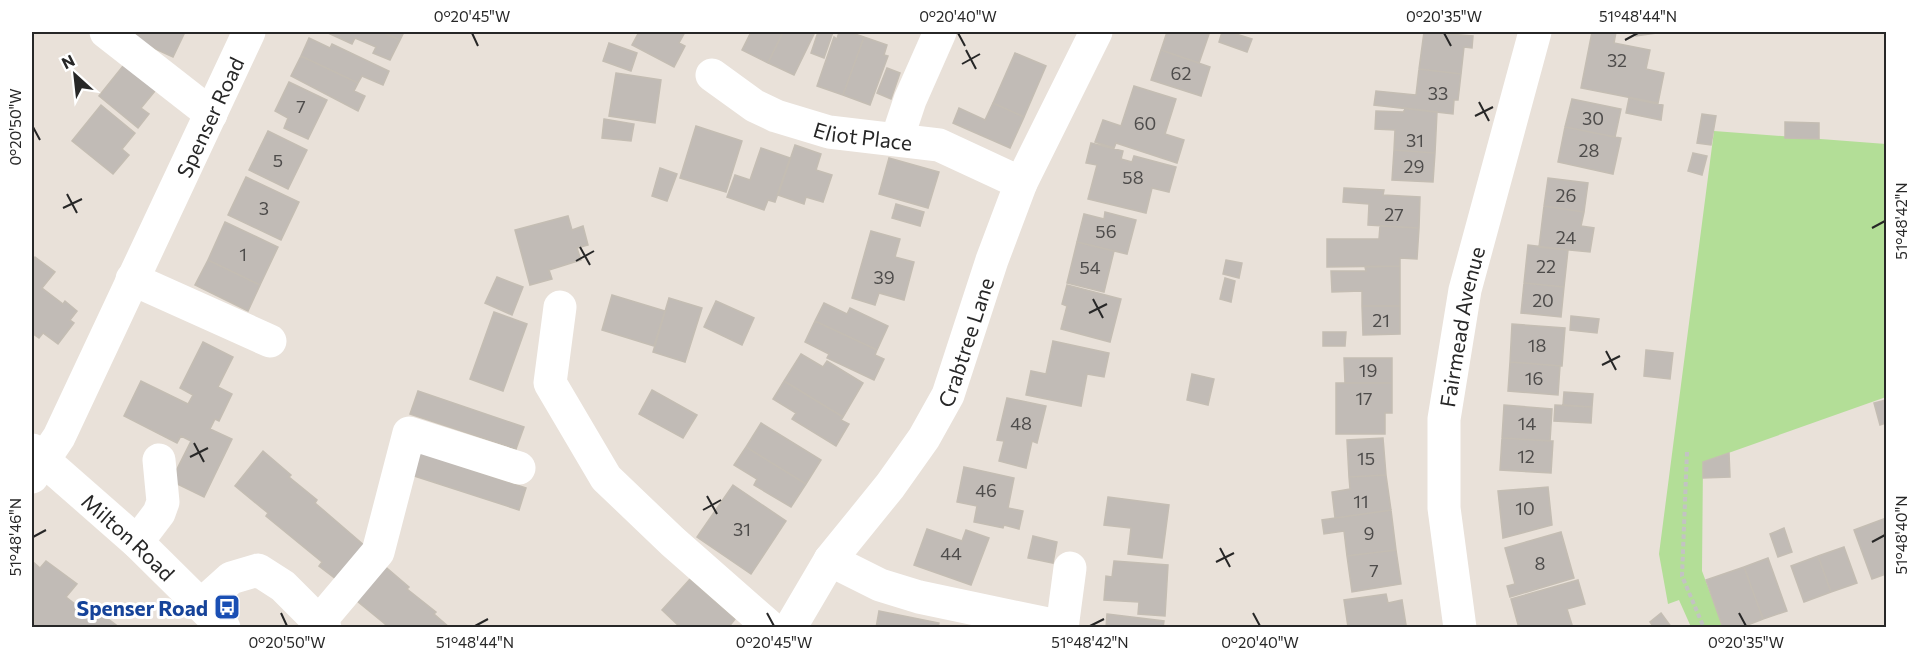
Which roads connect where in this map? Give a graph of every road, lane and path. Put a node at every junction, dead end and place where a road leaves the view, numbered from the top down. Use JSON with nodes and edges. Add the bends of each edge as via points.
{"nodes":[{"id":1,"x":106,"y":32,"type":"edge"},
{"id":2,"x":249,"y":32,"type":"edge"},
{"id":3,"x":940,"y":32,"type":"edge"},
{"id":4,"x":1096,"y":32,"type":"edge"},
{"id":5,"x":1535,"y":32,"type":"edge"},
{"id":6,"x":712,"y":75,"type":"dead end"},
{"id":7,"x":211,"y":114,"type":"junction"},
{"id":8,"x":897,"y":139,"type":"junction"},
{"id":9,"x":1021,"y":183,"type":"junction"},
{"id":10,"x":132,"y":279,"type":"junction"},
{"id":11,"x":560,"y":307,"type":"dead end"},
{"id":12,"x":270,"y":341,"type":"dead end"},
{"id":13,"x":1687,"y":452,"type":"dead end"},
{"id":14,"x":159,"y":459,"type":"dead end"},
{"id":15,"x":36,"y":463,"type":"edge"},
{"id":16,"x":519,"y":468,"type":"dead end"},
{"id":17,"x":136,"y":542,"type":"junction"},
{"id":18,"x":830,"y":560,"type":"junction"},
{"id":19,"x":1070,"y":568,"type":"dead end"},
{"id":20,"x":201,"y":605,"type":"junction"},
{"id":21,"x":322,"y":625,"type":"edge"},
{"id":22,"x":225,"y":627,"type":"edge"},
{"id":23,"x":771,"y":627,"type":"edge"},
{"id":24,"x":790,"y":627,"type":"edge"},
{"id":25,"x":1062,"y":627,"type":"edge"},
{"id":26,"x":1460,"y":627,"type":"edge"},
{"id":27,"x":1704,"y":627,"type":"edge"}],
"edges":[{"from":1,"to":7,"type":"street"},
{"from":2,"to":7,"type":"street","name":"Spenser Road"},
{"from":3,"to":8,"type":"street"},
{"from":4,"to":9,"type":"street","name":"Crabtree Lane"},
{"from":5,"to":26,"type":"street","name":"Fairmead Avenue","via":[[1465,290],[1444,419],[1444,508]]},
{"from":6,"to":8,"type":"street","name":"Eliot Place","via":[[776,116],[829,132]]},
{"from":7,"to":10,"type":"street","name":"Spenser Road"},
{"from":8,"to":9,"type":"street","name":"Eliot Place","via":[[939,146]]},
{"from":9,"to":18,"type":"street","name":"Crabtree Lane","via":[[948,395],[924,438]]},
{"from":10,"to":12,"type":"street"},
{"from":10,"to":15,"type":"street","name":"Spenser Road","via":[[59,438]]},
{"from":11,"to":23,"type":"street","via":[[550,383],[606,478]]},
{"from":13,"to":27,"type":"path","via":[[1682,576]]},
{"from":14,"to":17,"type":"street","via":[[159,513]]},
{"from":15,"to":17,"type":"street","name":"Milton Road"},
{"from":16,"to":21,"type":"street","via":[[409,433],[378,552]]},
{"from":17,"to":20,"type":"street","name":"Milton Road"},
{"from":18,"to":24,"type":"street","name":"Crabtree Lane"},
{"from":18,"to":25,"type":"street","via":[[880,585],[920,597]]},
{"from":19,"to":25,"type":"street"},
{"from":20,"to":21,"type":"street","via":[[231,578],[258,570],[283,586]]},
{"from":20,"to":22,"type":"street","name":"Milton Road"}]}
